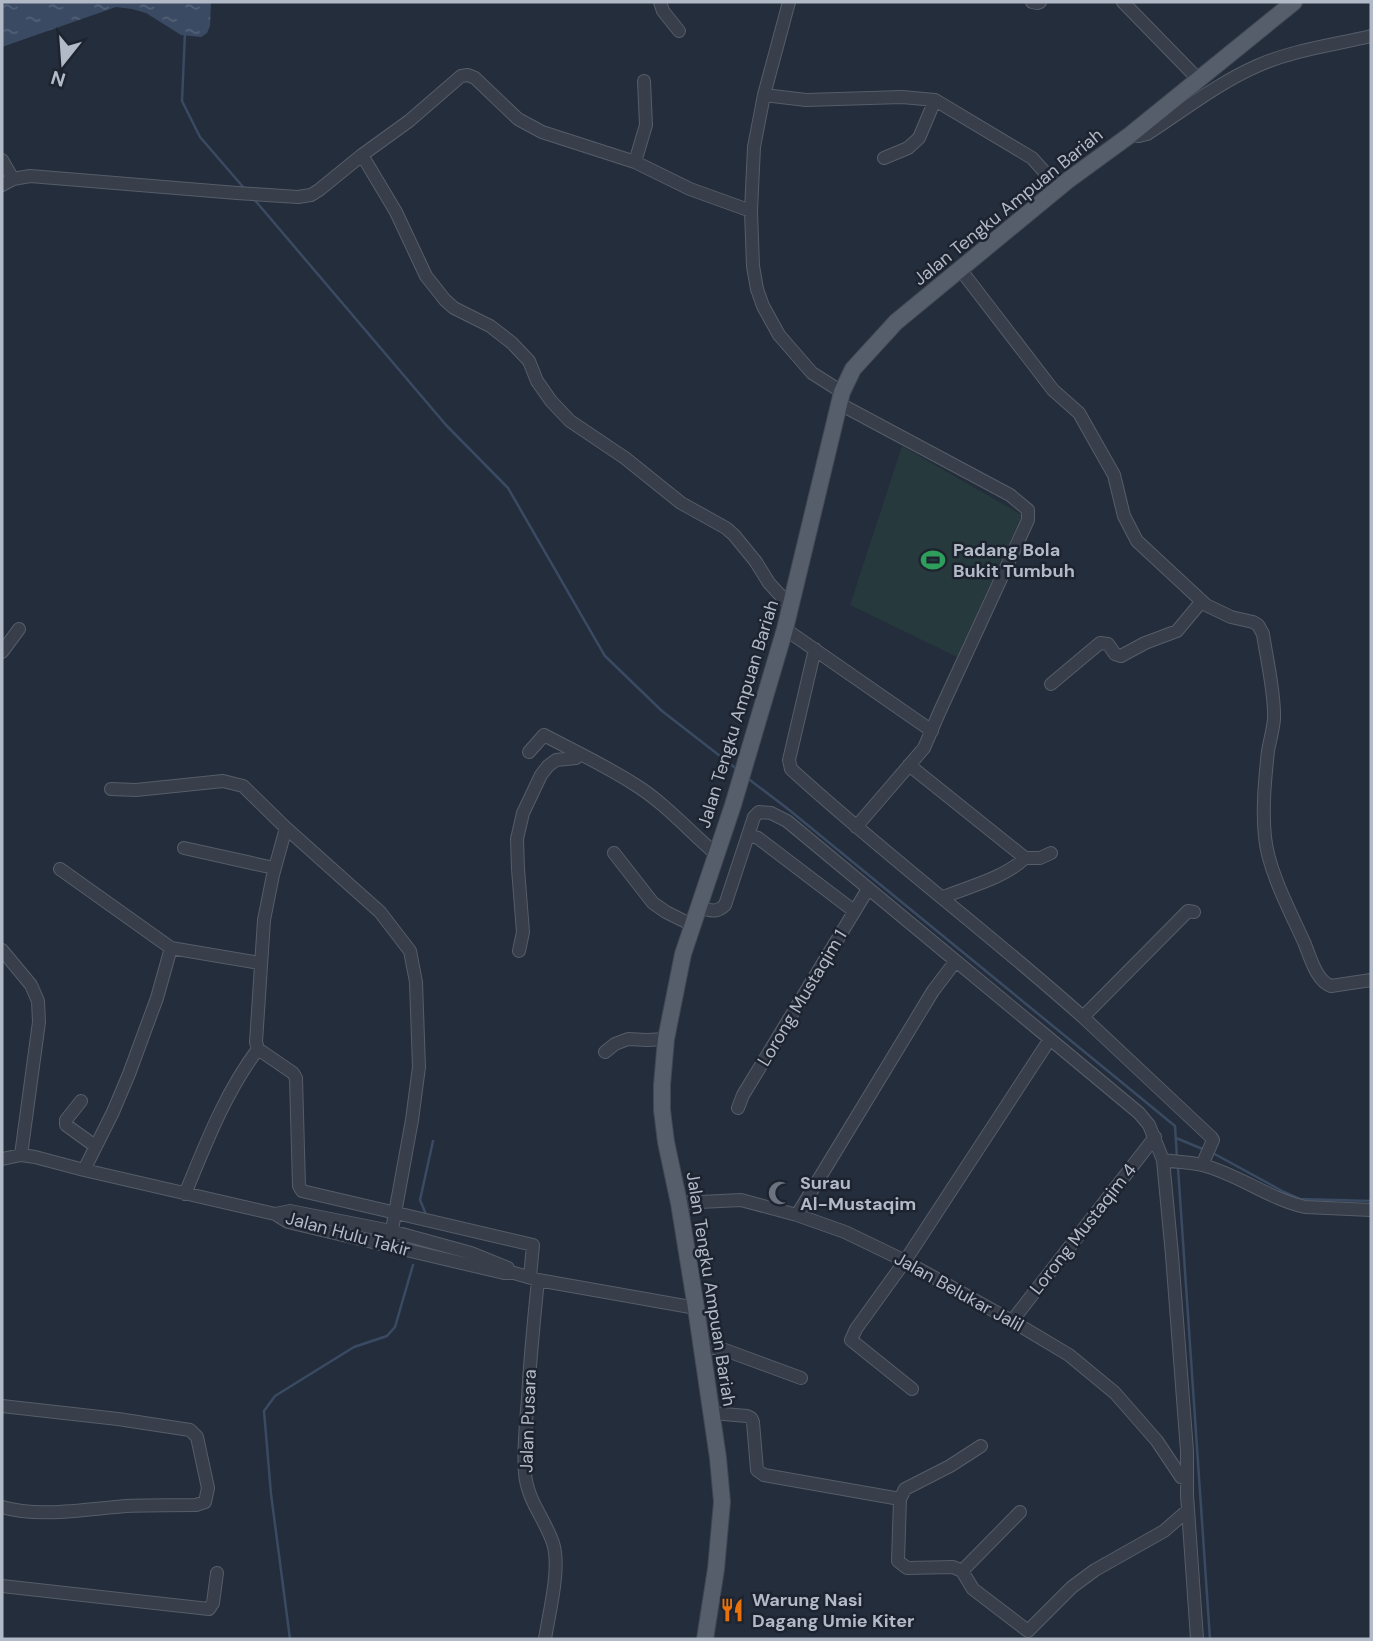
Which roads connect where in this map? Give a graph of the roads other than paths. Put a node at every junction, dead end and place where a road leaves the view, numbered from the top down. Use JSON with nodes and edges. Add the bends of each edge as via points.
{"nodes":[{"id":1,"x":660,"y":2,"type":"edge"},
{"id":2,"x":789,"y":2,"type":"edge"},
{"id":3,"x":1032,"y":2,"type":"edge"},
{"id":4,"x":1040,"y":2,"type":"edge"},
{"id":5,"x":1123,"y":2,"type":"edge"},
{"id":6,"x":1294,"y":2,"type":"edge"},
{"id":7,"x":680,"y":31,"type":"dead end"},
{"id":8,"x":1371,"y":36,"type":"edge"},
{"id":9,"x":1199,"y":80,"type":"junction"},
{"id":10,"x":645,"y":81,"type":"dead end"},
{"id":11,"x":764,"y":95,"type":"junction"},
{"id":12,"x":935,"y":100,"type":"junction"},
{"id":13,"x":1130,"y":135,"type":"junction"},
{"id":14,"x":362,"y":155,"type":"junction"},
{"id":15,"x":884,"y":158,"type":"dead end"},
{"id":16,"x":2,"y":160,"type":"edge"},
{"id":17,"x":635,"y":162,"type":"junction"},
{"id":18,"x":7,"y":182,"type":"edge"},
{"id":19,"x":1059,"y":188,"type":"junction"},
{"id":20,"x":751,"y":211,"type":"junction"},
{"id":21,"x":960,"y":269,"type":"junction"},
{"id":22,"x":840,"y":397,"type":"junction"},
{"id":23,"x":1202,"y":601,"type":"junction"},
{"id":24,"x":790,"y":607,"type":"junction"},
{"id":25,"x":785,"y":628,"type":"junction"},
{"id":26,"x":19,"y":629,"type":"dead end"},
{"id":27,"x":815,"y":649,"type":"junction"},
{"id":28,"x":2,"y":652,"type":"edge"},
{"id":29,"x":1051,"y":684,"type":"dead end"},
{"id":30,"x":932,"y":731,"type":"junction"},
{"id":31,"x":529,"y":752,"type":"dead end"},
{"id":32,"x":579,"y":754,"type":"junction"},
{"id":33,"x":909,"y":765,"type":"junction"},
{"id":34,"x":111,"y":789,"type":"dead end"},
{"id":35,"x":856,"y":827,"type":"junction"},
{"id":36,"x":286,"y":828,"type":"junction"},
{"id":37,"x":748,"y":835,"type":"junction"},
{"id":38,"x":184,"y":848,"type":"dead end"},
{"id":39,"x":614,"y":853,"type":"dead end"},
{"id":40,"x":1051,"y":853,"type":"dead end"},
{"id":41,"x":716,"y":854,"type":"junction"},
{"id":42,"x":1026,"y":858,"type":"junction"},
{"id":43,"x":274,"y":868,"type":"junction"},
{"id":44,"x":60,"y":869,"type":"dead end"},
{"id":45,"x":868,"y":888,"type":"junction"},
{"id":46,"x":943,"y":897,"type":"junction"},
{"id":47,"x":698,"y":906,"type":"junction"},
{"id":48,"x":854,"y":912,"type":"junction"},
{"id":49,"x":1194,"y":912,"type":"dead end"},
{"id":50,"x":692,"y":925,"type":"junction"},
{"id":51,"x":171,"y":948,"type":"junction"},
{"id":52,"x":2,"y":950,"type":"edge"},
{"id":53,"x":519,"y":951,"type":"dead end"},
{"id":54,"x":955,"y":962,"type":"junction"},
{"id":55,"x":260,"y":963,"type":"junction"},
{"id":56,"x":1371,"y":981,"type":"edge"},
{"id":57,"x":1083,"y":1017,"type":"junction"},
{"id":58,"x":666,"y":1039,"type":"junction"},
{"id":59,"x":1049,"y":1039,"type":"junction"},
{"id":60,"x":258,"y":1049,"type":"junction"},
{"id":61,"x":605,"y":1052,"type":"dead end"},
{"id":62,"x":81,"y":1101,"type":"dead end"},
{"id":63,"x":738,"y":1108,"type":"dead end"},
{"id":64,"x":1155,"y":1138,"type":"junction"},
{"id":65,"x":95,"y":1146,"type":"junction"},
{"id":66,"x":21,"y":1155,"type":"junction"},
{"id":67,"x":2,"y":1159,"type":"edge"},
{"id":68,"x":1166,"y":1161,"type":"junction"},
{"id":69,"x":1202,"y":1163,"type":"junction"},
{"id":70,"x":84,"y":1170,"type":"junction"},
{"id":71,"x":185,"y":1194,"type":"junction"},
{"id":72,"x":679,"y":1203,"type":"junction"},
{"id":73,"x":1371,"y":1210,"type":"edge"},
{"id":74,"x":394,"y":1213,"type":"junction"},
{"id":75,"x":275,"y":1214,"type":"junction"},
{"id":76,"x":797,"y":1215,"type":"junction"},
{"id":77,"x":391,"y":1231,"type":"junction"},
{"id":78,"x":388,"y":1246,"type":"junction"},
{"id":79,"x":905,"y":1261,"type":"junction"},
{"id":80,"x":514,"y":1273,"type":"junction"},
{"id":81,"x":534,"y":1278,"type":"junction"},
{"id":82,"x":696,"y":1308,"type":"junction"},
{"id":83,"x":1012,"y":1321,"type":"junction"},
{"id":84,"x":702,"y":1348,"type":"junction"},
{"id":85,"x":801,"y":1378,"type":"dead end"},
{"id":86,"x":912,"y":1389,"type":"dead end"},
{"id":87,"x":2,"y":1406,"type":"edge"},
{"id":88,"x":712,"y":1413,"type":"junction"},
{"id":89,"x":981,"y":1446,"type":"dead end"},
{"id":90,"x":1187,"y":1479,"type":"junction"},
{"id":91,"x":900,"y":1499,"type":"junction"},
{"id":92,"x":2,"y":1507,"type":"edge"},
{"id":93,"x":1188,"y":1510,"type":"junction"},
{"id":94,"x":1020,"y":1511,"type":"dead end"},
{"id":95,"x":962,"y":1571,"type":"junction"},
{"id":96,"x":217,"y":1573,"type":"dead end"},
{"id":97,"x":2,"y":1587,"type":"edge"},
{"id":98,"x":545,"y":1639,"type":"edge"},
{"id":99,"x":705,"y":1639,"type":"edge"},
{"id":100,"x":1197,"y":1639,"type":"edge"}],
"edges":[{"from":1,"to":7,"type":"street"},
{"from":2,"to":11,"type":"street"},
{"from":3,"to":4,"type":"street"},
{"from":5,"to":9,"type":"street"},
{"from":6,"to":9,"type":"main road","name":"Jalan Tengku Ampuan Bariah"},
{"from":8,"to":13,"type":"street","via":[[1258,65],[1147,134]]},
{"from":9,"to":13,"type":"main road","name":"Jalan Tengku Ampuan Bariah"},
{"from":10,"to":17,"type":"street","via":[[646,125]]},
{"from":11,"to":12,"type":"street","via":[[806,100],[902,96]]},
{"from":11,"to":20,"type":"street","via":[[754,147]]},
{"from":12,"to":15,"type":"street","via":[[919,138]]},
{"from":12,"to":19,"type":"street","via":[[1032,158]]},
{"from":13,"to":19,"type":"main road","name":"Jalan Tengku Ampuan Bariah"},
{"from":14,"to":17,"type":"street","via":[[468,75],[518,119],[542,132]]},
{"from":14,"to":18,"type":"street","via":[[320,190],[298,197],[30,176]]},
{"from":14,"to":24,"type":"street","via":[[444,300],[512,343],[570,421],[681,503],[734,535]]},
{"from":16,"to":18,"type":"street"},
{"from":17,"to":20,"type":"street"},
{"from":19,"to":21,"type":"main road","name":"Jalan Tengku Ampuan Bariah"},
{"from":20,"to":22,"type":"street","via":[[753,266],[763,306],[779,335],[811,373]]},
{"from":21,"to":22,"type":"main road","name":"Jalan Tengku Ampuan Bariah","via":[[871,347],[853,369]]},
{"from":21,"to":23,"type":"street","via":[[1053,390],[1079,413],[1114,475],[1124,516],[1137,541]]},
{"from":22,"to":24,"type":"main road","name":"Jalan Tengku Ampuan Bariah"},
{"from":22,"to":30,"type":"street","via":[[1010,495],[1028,510],[1028,520]]},
{"from":23,"to":29,"type":"street","via":[[1177,631],[1121,656],[1100,643]]},
{"from":23,"to":56,"type":"street","via":[[1231,617],[1253,622],[1263,634],[1274,717],[1265,777],[1265,838],[1315,968],[1328,985]]},
{"from":24,"to":25,"type":"main road","name":"Jalan Tengku Ampuan Bariah"},
{"from":25,"to":27,"type":"street"},
{"from":25,"to":41,"type":"main road","name":"Jalan Tengku Ampuan Bariah"},
{"from":26,"to":28,"type":"street"},
{"from":27,"to":30,"type":"street"},
{"from":27,"to":35,"type":"street","via":[[789,760],[791,769]]},
{"from":30,"to":33,"type":"street"},
{"from":31,"to":32,"type":"street","via":[[544,735]]},
{"from":32,"to":41,"type":"street","via":[[634,784]]},
{"from":32,"to":53,"type":"street","via":[[548,766],[523,813],[517,839],[523,932]]},
{"from":33,"to":35,"type":"street"},
{"from":33,"to":42,"type":"street"},
{"from":34,"to":36,"type":"street","via":[[235,783],[251,792]]},
{"from":35,"to":46,"type":"street"},
{"from":36,"to":43,"type":"street"},
{"from":36,"to":74,"type":"street","via":[[380,912],[410,951],[416,982],[418,1067]]},
{"from":37,"to":45,"type":"street","via":[[754,817],[777,815]]},
{"from":37,"to":47,"type":"street","via":[[725,905],[712,911]]},
{"from":37,"to":48,"type":"street"},
{"from":38,"to":43,"type":"street"},
{"from":39,"to":50,"type":"street","via":[[653,904]]},
{"from":40,"to":42,"type":"street"},
{"from":41,"to":47,"type":"main road","name":"Jalan Tengku Ampuan Bariah"},
{"from":42,"to":46,"type":"street","via":[[1003,873]]},
{"from":43,"to":55,"type":"street"},
{"from":44,"to":51,"type":"street"},
{"from":45,"to":48,"type":"street","name":"Lorong Mustaqim 1"},
{"from":45,"to":54,"type":"street"},
{"from":46,"to":57,"type":"street"},
{"from":47,"to":50,"type":"main road","name":"Jalan Tengku Ampuan Bariah"},
{"from":48,"to":63,"type":"street","name":"Lorong Mustaqim 1"},
{"from":49,"to":57,"type":"street","via":[[1188,911]]},
{"from":50,"to":58,"type":"main road","name":"Jalan Tengku Ampuan Bariah"},
{"from":51,"to":55,"type":"street"},
{"from":51,"to":65,"type":"street","via":[[129,1074]]},
{"from":52,"to":66,"type":"street","via":[[31,985],[38,1001]]},
{"from":54,"to":59,"type":"street"},
{"from":54,"to":76,"type":"street"},
{"from":55,"to":60,"type":"street"},
{"from":57,"to":69,"type":"street","via":[[1211,1137]]},
{"from":58,"to":61,"type":"street","via":[[628,1039]]},
{"from":58,"to":72,"type":"main road","name":"Jalan Tengku Ampuan Bariah","via":[[662,1110]]},
{"from":59,"to":64,"type":"street","via":[[1139,1113]]},
{"from":59,"to":79,"type":"street"},
{"from":60,"to":71,"type":"street","via":[[216,1118]]},
{"from":60,"to":74,"type":"street","via":[[296,1078],[302,1191]]},
{"from":62,"to":65,"type":"street","via":[[66,1125]]},
{"from":64,"to":68,"type":"street"},
{"from":64,"to":83,"type":"street","name":"Lorong Mustaqim 4"},
{"from":65,"to":70,"type":"street"},
{"from":66,"to":67,"type":"street","name":"Jalan Hulu Takir"},
{"from":66,"to":70,"type":"street","name":"Jalan Hulu Takir"},
{"from":68,"to":69,"type":"street"},
{"from":68,"to":90,"type":"street"},
{"from":69,"to":73,"type":"street","via":[[1297,1205]]},
{"from":70,"to":71,"type":"street","name":"Jalan Hulu Takir"},
{"from":71,"to":75,"type":"street","name":"Jalan Hulu Takir"},
{"from":72,"to":76,"type":"street","name":"Jalan Belukar Jalil","via":[[741,1200]]},
{"from":72,"to":82,"type":"main road","name":"Jalan Tengku Ampuan Bariah"},
{"from":74,"to":77,"type":"street"},
{"from":74,"to":81,"type":"street","name":"Jalan Pusara","via":[[533,1245]]},
{"from":75,"to":77,"type":"street","via":[[290,1211]]},
{"from":75,"to":78,"type":"street","name":"Jalan Hulu Takir","via":[[288,1222]]},
{"from":76,"to":79,"type":"street","name":"Jalan Belukar Jalil"},
{"from":77,"to":78,"type":"street"},
{"from":77,"to":80,"type":"street","via":[[471,1252]]},
{"from":78,"to":80,"type":"street","name":"Jalan Hulu Takir"},
{"from":79,"to":83,"type":"street","name":"Jalan Belukar Jalil"},
{"from":79,"to":86,"type":"street","via":[[852,1340]]},
{"from":80,"to":81,"type":"street","name":"Jalan Hulu Takir"},
{"from":81,"to":82,"type":"street","name":"Jalan Hulu Takir"},
{"from":81,"to":98,"type":"street","name":"Jalan Pusara","via":[[524,1451],[530,1495],[556,1557]]},
{"from":82,"to":84,"type":"main road","name":"Jalan Tengku Ampuan Bariah"},
{"from":83,"to":90,"type":"street","name":"Jalan Belukar Jalil","via":[[1069,1355],[1115,1393]]},
{"from":84,"to":85,"type":"street","via":[[725,1350]]},
{"from":84,"to":88,"type":"main road","name":"Jalan Tengku Ampuan Bariah"},
{"from":87,"to":92,"type":"street","via":[[190,1430],[197,1437],[208,1488],[205,1502],[196,1504],[52,1511]]},
{"from":88,"to":91,"type":"street","via":[[751,1418],[757,1470],[764,1475]]},
{"from":88,"to":99,"type":"main road","name":"Jalan Tengku Ampuan Bariah","via":[[722,1502]]},
{"from":89,"to":91,"type":"street","via":[[905,1489]]},
{"from":90,"to":93,"type":"street"},
{"from":91,"to":95,"type":"street","via":[[898,1562],[907,1568],[953,1567]]},
{"from":93,"to":95,"type":"street","via":[[1164,1531],[1072,1587],[1028,1630],[973,1589]]},
{"from":93,"to":100,"type":"street"},
{"from":94,"to":95,"type":"street"},
{"from":96,"to":97,"type":"street","via":[[209,1609]]}]}
